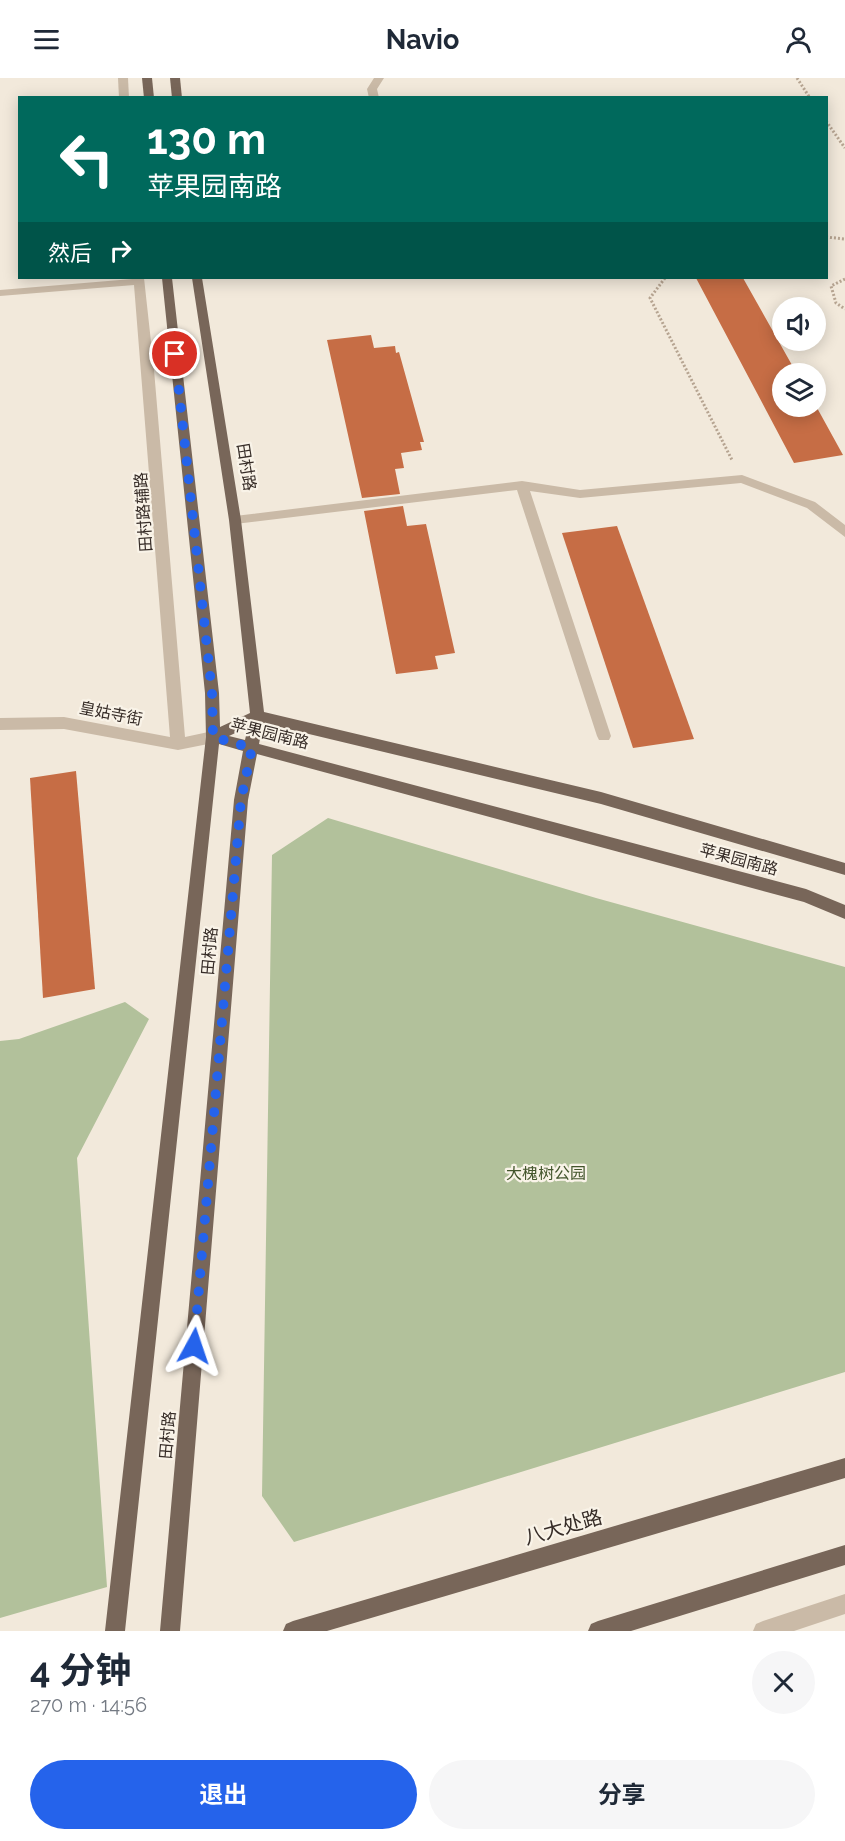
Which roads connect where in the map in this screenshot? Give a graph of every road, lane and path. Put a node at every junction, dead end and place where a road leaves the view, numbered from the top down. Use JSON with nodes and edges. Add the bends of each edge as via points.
{"nodes":[{"id":1,"x":123,"y":78,"type":"edge"},
{"id":2,"x":147,"y":78,"type":"edge"},
{"id":3,"x":175,"y":78,"type":"edge"},
{"id":4,"x":379,"y":78,"type":"edge"},
{"id":5,"x":797,"y":78,"type":"edge"},
{"id":6,"x":124,"y":96,"type":"edge"},
{"id":7,"x":148,"y":96,"type":"edge"},
{"id":8,"x":177,"y":96,"type":"edge"},
{"id":9,"x":374,"y":96,"type":"edge"},
{"id":10,"x":809,"y":96,"type":"edge"},
{"id":11,"x":828,"y":124,"type":"edge"},
{"id":12,"x":845,"y":148,"type":"edge"},
{"id":13,"x":828,"y":237,"type":"edge"},
{"id":14,"x":845,"y":238,"type":"edge"},
{"id":15,"x":139,"y":279,"type":"edge"},
{"id":16,"x":167,"y":279,"type":"edge"},
{"id":17,"x":197,"y":279,"type":"edge"},
{"id":18,"x":664,"y":279,"type":"edge"},
{"id":19,"x":845,"y":279,"type":"edge"},
{"id":20,"x":0,"y":293,"type":"edge"},
{"id":21,"x":845,"y":309,"type":"edge"},
{"id":22,"x":175,"y":354,"type":"junction"},
{"id":23,"x":147,"y":356,"type":"junction"},
{"id":24,"x":741,"y":479,"type":"junction"},
{"id":25,"x":522,"y":485,"type":"junction"},
{"id":26,"x":236,"y":520,"type":"junction"},
{"id":27,"x":845,"y":532,"type":"edge"},
{"id":28,"x":257,"y":716,"type":"junction"},
{"id":29,"x":0,"y":724,"type":"edge"},
{"id":30,"x":604,"y":736,"type":"dead end"},
{"id":31,"x":213,"y":737,"type":"junction"},
{"id":32,"x":178,"y":744,"type":"junction"},
{"id":33,"x":252,"y":748,"type":"junction"},
{"id":34,"x":845,"y":869,"type":"edge"},
{"id":35,"x":845,"y":912,"type":"edge"},
{"id":36,"x":845,"y":1468,"type":"edge"},
{"id":37,"x":845,"y":1555,"type":"edge"},
{"id":38,"x":845,"y":1604,"type":"edge"},
{"id":39,"x":115,"y":1631,"type":"edge"},
{"id":40,"x":170,"y":1631,"type":"edge"},
{"id":41,"x":293,"y":1631,"type":"edge"},
{"id":42,"x":598,"y":1631,"type":"edge"},
{"id":43,"x":763,"y":1631,"type":"edge"}],
"edges":[{"from":1,"to":6,"type":"street"},
{"from":2,"to":7,"type":"main road"},
{"from":3,"to":8,"type":"main road"},
{"from":4,"to":9,"type":"street","via":[[372,89]]},
{"from":5,"to":10,"type":"path"},
{"from":11,"to":12,"type":"path"},
{"from":13,"to":14,"type":"path"},
{"from":15,"to":20,"type":"street"},
{"from":15,"to":23,"type":"street","name":"田村路辅路"},
{"from":16,"to":22,"type":"main road"},
{"from":17,"to":26,"type":"main road","name":"田村路"},
{"from":18,"to":24,"type":"path","via":[[650,298]]},
{"from":19,"to":21,"type":"path","via":[[831,286],[836,303]]},
{"from":22,"to":23,"type":"street"},
{"from":22,"to":31,"type":"main road","via":[[212,693]]},
{"from":23,"to":32,"type":"street","name":"田村路辅路"},
{"from":24,"to":25,"type":"street","via":[[580,495]]},
{"from":24,"to":27,"type":"street","via":[[811,505]]},
{"from":25,"to":26,"type":"street"},
{"from":25,"to":30,"type":"street"},
{"from":26,"to":28,"type":"main road","name":"田村路"},
{"from":28,"to":31,"type":"main road","name":"苹果园南路"},
{"from":28,"to":33,"type":"main road","name":"田村路"},
{"from":28,"to":34,"type":"main road","name":"苹果园南路","via":[[601,798]]},
{"from":29,"to":32,"type":"street","name":"皇姑寺街","via":[[64,723]]},
{"from":31,"to":32,"type":"street","name":"皇姑寺街"},
{"from":31,"to":33,"type":"main road","name":"苹果园南路"},
{"from":31,"to":39,"type":"main road"},
{"from":33,"to":35,"type":"main road","name":"苹果园南路","via":[[806,896]]},
{"from":33,"to":40,"type":"main road","name":"田村路","via":[[241,800]]},
{"from":36,"to":41,"type":"main road","name":"八大处路"},
{"from":37,"to":42,"type":"main road"},
{"from":38,"to":43,"type":"street"}]}
